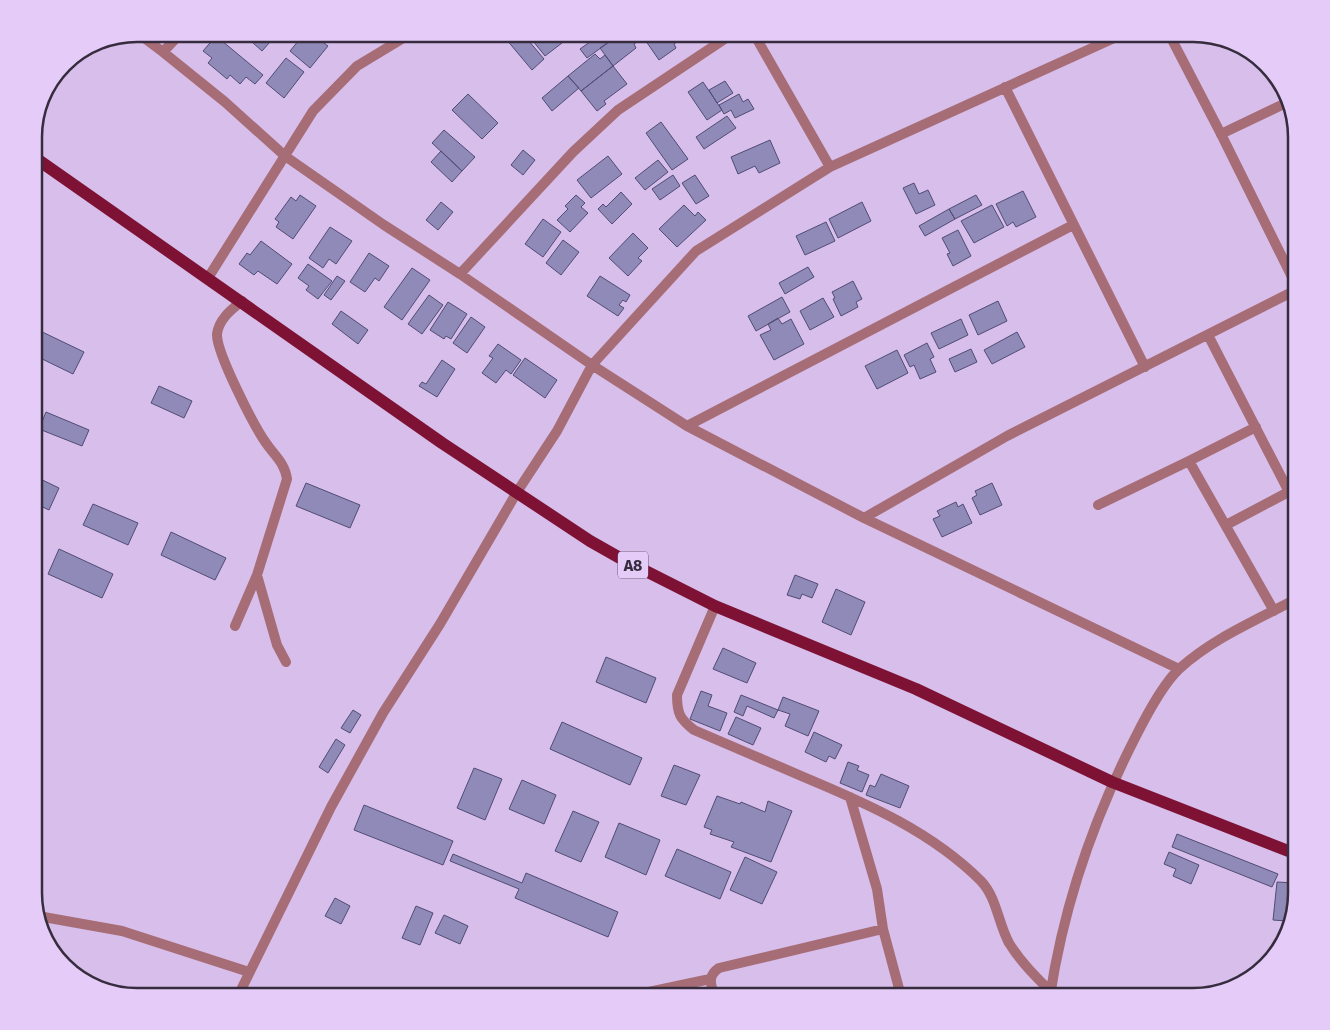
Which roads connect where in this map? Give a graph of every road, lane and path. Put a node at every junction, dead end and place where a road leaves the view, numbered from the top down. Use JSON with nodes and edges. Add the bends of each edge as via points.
{"nodes":[{"id":1,"x":719,"y":42,"type":"edge"},
{"id":2,"x":759,"y":42,"type":"edge"},
{"id":3,"x":1105,"y":42,"type":"edge"},
{"id":4,"x":1173,"y":42,"type":"edge"},
{"id":5,"x":151,"y":43,"type":"edge"},
{"id":6,"x":172,"y":43,"type":"edge"},
{"id":7,"x":396,"y":43,"type":"edge"},
{"id":8,"x":164,"y":52,"type":"junction"},
{"id":9,"x":1005,"y":87,"type":"junction"},
{"id":10,"x":1281,"y":105,"type":"edge"},
{"id":11,"x":1221,"y":134,"type":"junction"},
{"id":12,"x":285,"y":156,"type":"junction"},
{"id":13,"x":43,"y":163,"type":"edge"},
{"id":14,"x":830,"y":167,"type":"junction"},
{"id":15,"x":1073,"y":225,"type":"junction"},
{"id":16,"x":1288,"y":269,"type":"edge"},
{"id":17,"x":460,"y":274,"type":"junction"},
{"id":18,"x":208,"y":278,"type":"junction"},
{"id":19,"x":1288,"y":294,"type":"edge"},
{"id":20,"x":242,"y":301,"type":"junction"},
{"id":21,"x":1208,"y":335,"type":"junction"},
{"id":22,"x":592,"y":365,"type":"junction"},
{"id":23,"x":1145,"y":367,"type":"junction"},
{"id":24,"x":687,"y":426,"type":"junction"},
{"id":25,"x":1256,"y":427,"type":"junction"},
{"id":26,"x":1189,"y":461,"type":"junction"},
{"id":27,"x":1288,"y":481,"type":"edge"},
{"id":28,"x":517,"y":492,"type":"junction"},
{"id":29,"x":1288,"y":493,"type":"edge"},
{"id":30,"x":1098,"y":505,"type":"dead end"},
{"id":31,"x":864,"y":518,"type":"junction"},
{"id":32,"x":1226,"y":525,"type":"junction"},
{"id":33,"x":257,"y":575,"type":"junction"},
{"id":34,"x":1288,"y":603,"type":"edge"},
{"id":35,"x":715,"y":606,"type":"junction"},
{"id":36,"x":1274,"y":611,"type":"junction"},
{"id":37,"x":235,"y":626,"type":"dead end"},
{"id":38,"x":286,"y":662,"type":"dead end"},
{"id":39,"x":1179,"y":669,"type":"junction"},
{"id":40,"x":1112,"y":782,"type":"junction"},
{"id":41,"x":850,"y":796,"type":"junction"},
{"id":42,"x":1288,"y":851,"type":"edge"},
{"id":43,"x":46,"y":917,"type":"edge"},
{"id":44,"x":883,"y":929,"type":"junction"},
{"id":45,"x":249,"y":972,"type":"junction"},
{"id":46,"x":710,"y":979,"type":"junction"},
{"id":47,"x":242,"y":988,"type":"edge"},
{"id":48,"x":668,"y":988,"type":"edge"},
{"id":49,"x":712,"y":988,"type":"edge"},
{"id":50,"x":899,"y":988,"type":"edge"},
{"id":51,"x":1044,"y":988,"type":"edge"},
{"id":52,"x":1051,"y":988,"type":"edge"}],
"edges":[{"from":1,"to":17,"type":"street","via":[[618,110],[573,152]]},
{"from":2,"to":14,"type":"street"},
{"from":3,"to":9,"type":"street"},
{"from":4,"to":11,"type":"street"},
{"from":5,"to":8,"type":"street"},
{"from":6,"to":8,"type":"street"},
{"from":7,"to":12,"type":"street","via":[[357,66],[312,111]]},
{"from":8,"to":12,"type":"street"},
{"from":9,"to":14,"type":"street"},
{"from":9,"to":15,"type":"street"},
{"from":10,"to":11,"type":"street"},
{"from":11,"to":16,"type":"street"},
{"from":12,"to":17,"type":"street"},
{"from":12,"to":18,"type":"street"},
{"from":13,"to":18,"type":"main road","number":"A8"},
{"from":14,"to":22,"type":"street","via":[[696,251]]},
{"from":15,"to":23,"type":"street"},
{"from":15,"to":24,"type":"street"},
{"from":17,"to":22,"type":"street"},
{"from":18,"to":20,"type":"main road","number":"A8"},
{"from":19,"to":21,"type":"street"},
{"from":20,"to":28,"type":"main road","number":"A8"},
{"from":20,"to":33,"type":"street","via":[[226,313],[220,323],[217,335],[219,348],[242,401],[286,470],[287,479]]},
{"from":21,"to":23,"type":"street"},
{"from":21,"to":25,"type":"street"},
{"from":22,"to":24,"type":"street"},
{"from":22,"to":28,"type":"street","via":[[556,431]]},
{"from":23,"to":31,"type":"street","via":[[1007,436]]},
{"from":24,"to":31,"type":"street"},
{"from":25,"to":26,"type":"street"},
{"from":25,"to":27,"type":"street"},
{"from":26,"to":30,"type":"street"},
{"from":26,"to":32,"type":"street"},
{"from":28,"to":35,"type":"main road","number":"A8","via":[[590,541]]},
{"from":28,"to":45,"type":"street","via":[[330,807]]},
{"from":29,"to":32,"type":"street"},
{"from":31,"to":39,"type":"street"},
{"from":32,"to":36,"type":"street"},
{"from":33,"to":37,"type":"street"},
{"from":33,"to":38,"type":"street","via":[[276,645]]},
{"from":34,"to":36,"type":"street"},
{"from":35,"to":40,"type":"main road","number":"A8","via":[[916,689]]},
{"from":35,"to":41,"type":"street","via":[[677,695],[677,709],[683,721],[694,730]]},
{"from":36,"to":39,"type":"street","via":[[1215,642]]},
{"from":39,"to":40,"type":"street","via":[[1143,721]]},
{"from":40,"to":42,"type":"main road","number":"A8"},
{"from":40,"to":52,"type":"street","via":[[1069,901]]},
{"from":41,"to":44,"type":"street","via":[[877,889]]},
{"from":41,"to":51,"type":"street","via":[[921,833],[957,858],[983,883],[1009,942]]},
{"from":43,"to":45,"type":"street","via":[[122,930]]},
{"from":44,"to":46,"type":"street","via":[[719,968]]},
{"from":44,"to":50,"type":"street"},
{"from":45,"to":47,"type":"street"},
{"from":46,"to":48,"type":"street"},
{"from":46,"to":49,"type":"street"}]}
